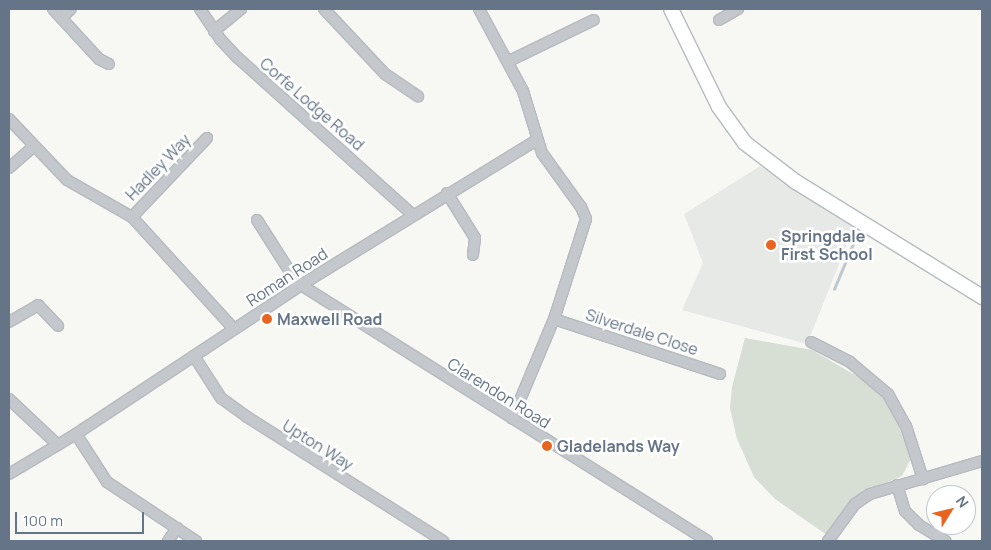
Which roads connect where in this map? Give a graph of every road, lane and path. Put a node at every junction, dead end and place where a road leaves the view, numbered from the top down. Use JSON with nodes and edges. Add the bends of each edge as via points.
{"nodes":[{"id":1,"x":53,"y":9,"type":"edge"},
{"id":2,"x":71,"y":9,"type":"edge"},
{"id":3,"x":200,"y":9,"type":"edge"},
{"id":4,"x":241,"y":9,"type":"edge"},
{"id":5,"x":324,"y":9,"type":"edge"},
{"id":6,"x":479,"y":9,"type":"edge"},
{"id":7,"x":671,"y":9,"type":"edge"},
{"id":8,"x":738,"y":9,"type":"edge"},
{"id":9,"x":61,"y":18,"type":"junction"},
{"id":10,"x":594,"y":20,"type":"dead end"},
{"id":11,"x":719,"y":20,"type":"dead end"},
{"id":12,"x":214,"y":31,"type":"junction"},
{"id":13,"x":509,"y":61,"type":"junction"},
{"id":14,"x":109,"y":64,"type":"dead end"},
{"id":15,"x":418,"y":96,"type":"dead end"},
{"id":16,"x":9,"y":119,"type":"edge"},
{"id":17,"x":207,"y":138,"type":"dead end"},
{"id":18,"x":537,"y":140,"type":"junction"},
{"id":19,"x":34,"y":146,"type":"junction"},
{"id":20,"x":9,"y":168,"type":"edge"},
{"id":21,"x":447,"y":193,"type":"junction"},
{"id":22,"x":413,"y":215,"type":"junction"},
{"id":23,"x":132,"y":216,"type":"junction"},
{"id":24,"x":258,"y":220,"type":"dead end"},
{"id":25,"x":473,"y":255,"type":"dead end"},
{"id":26,"x":300,"y":286,"type":"junction"},
{"id":27,"x":982,"y":297,"type":"edge"},
{"id":28,"x":554,"y":319,"type":"junction"},
{"id":29,"x":9,"y":322,"type":"edge"},
{"id":30,"x":58,"y":326,"type":"dead end"},
{"id":31,"x":234,"y":329,"type":"junction"},
{"id":32,"x":811,"y":342,"type":"dead end"},
{"id":33,"x":194,"y":356,"type":"junction"},
{"id":34,"x":720,"y":374,"type":"dead end"},
{"id":35,"x":9,"y":399,"type":"edge"},
{"id":36,"x":512,"y":419,"type":"junction"},
{"id":37,"x":76,"y":434,"type":"junction"},
{"id":38,"x":58,"y":445,"type":"junction"},
{"id":39,"x":982,"y":461,"type":"edge"},
{"id":40,"x":9,"y":474,"type":"edge"},
{"id":41,"x":923,"y":479,"type":"junction"},
{"id":42,"x":897,"y":485,"type":"junction"},
{"id":43,"x":177,"y":528,"type":"junction"},
{"id":44,"x":704,"y":540,"type":"edge"},
{"id":45,"x":168,"y":541,"type":"edge"},
{"id":46,"x":196,"y":541,"type":"edge"},
{"id":47,"x":443,"y":541,"type":"edge"},
{"id":48,"x":828,"y":541,"type":"edge"},
{"id":49,"x":946,"y":541,"type":"edge"}],
"edges":[{"from":1,"to":9,"type":"street"},
{"from":2,"to":9,"type":"street"},
{"from":3,"to":12,"type":"street","name":"Corfe Lodge Road"},
{"from":4,"to":12,"type":"street"},
{"from":5,"to":15,"type":"street","via":[[385,74]]},
{"from":6,"to":13,"type":"street"},
{"from":7,"to":27,"type":"street","via":[[729,124],[750,148],[796,182]]},
{"from":8,"to":11,"type":"street"},
{"from":9,"to":14,"type":"street","via":[[99,59]]},
{"from":10,"to":13,"type":"street"},
{"from":12,"to":22,"type":"street","name":"Corfe Lodge Road","via":[[280,97]]},
{"from":13,"to":18,"type":"street","via":[[523,90]]},
{"from":16,"to":19,"type":"street"},
{"from":17,"to":23,"type":"street","name":"Hadley Way"},
{"from":18,"to":21,"type":"street","name":"Roman Road"},
{"from":18,"to":28,"type":"street","via":[[586,219]]},
{"from":19,"to":20,"type":"street"},
{"from":19,"to":23,"type":"street","via":[[68,180]]},
{"from":21,"to":22,"type":"street","name":"Roman Road"},
{"from":21,"to":25,"type":"street","via":[[475,238]]},
{"from":22,"to":26,"type":"street","name":"Roman Road"},
{"from":23,"to":31,"type":"street"},
{"from":24,"to":26,"type":"street"},
{"from":26,"to":31,"type":"street","name":"Roman Road"},
{"from":26,"to":36,"type":"street","name":"Clarendon Road"},
{"from":28,"to":34,"type":"street","name":"Silverdale Close"},
{"from":28,"to":36,"type":"street"},
{"from":29,"to":30,"type":"street","via":[[38,305]]},
{"from":31,"to":33,"type":"street","name":"Roman Road"},
{"from":32,"to":41,"type":"street","via":[[850,362],[888,394],[906,426]]},
{"from":33,"to":37,"type":"street","name":"Roman Road"},
{"from":33,"to":47,"type":"street","name":"Upton Way","via":[[221,398]]},
{"from":35,"to":38,"type":"street"},
{"from":36,"to":44,"type":"street","name":"Clarendon Road"},
{"from":37,"to":38,"type":"street","name":"Roman Road"},
{"from":37,"to":43,"type":"street","via":[[107,482]]},
{"from":38,"to":40,"type":"street","name":"Roman Road"},
{"from":39,"to":41,"type":"street"},
{"from":41,"to":42,"type":"street"},
{"from":42,"to":48,"type":"street","via":[[870,494],[855,504]]},
{"from":42,"to":49,"type":"street","via":[[906,511],[918,525]]},
{"from":43,"to":45,"type":"street"},
{"from":43,"to":46,"type":"street"}]}
